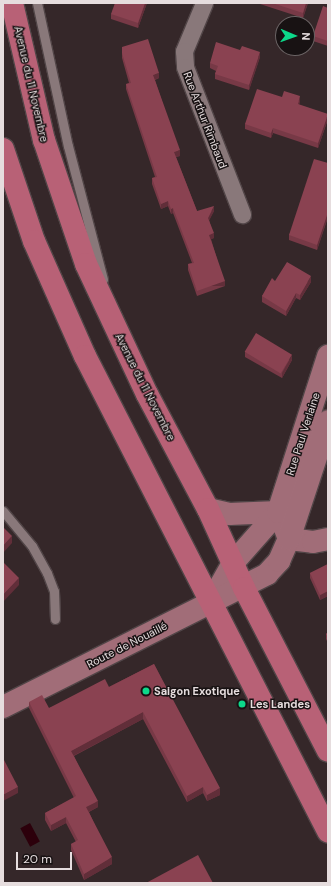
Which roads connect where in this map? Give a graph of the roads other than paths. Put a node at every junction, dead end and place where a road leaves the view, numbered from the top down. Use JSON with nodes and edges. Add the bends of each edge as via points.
{"nodes":[{"id":1,"x":12,"y":3,"type":"edge"},
{"id":2,"x":37,"y":3,"type":"edge"},
{"id":3,"x":204,"y":3,"type":"edge"},
{"id":4,"x":3,"y":149,"type":"edge"},
{"id":5,"x":242,"y":214,"type":"dead end"},
{"id":6,"x":116,"y":331,"type":"junction"},
{"id":7,"x":328,"y":356,"type":"edge"},
{"id":8,"x":328,"y":421,"type":"edge"},
{"id":9,"x":208,"y":509,"type":"junction"},
{"id":10,"x":3,"y":510,"type":"edge"},
{"id":11,"x":278,"y":512,"type":"junction"},
{"id":12,"x":289,"y":539,"type":"junction"},
{"id":13,"x":328,"y":539,"type":"edge"},
{"id":14,"x":233,"y":563,"type":"junction"},
{"id":15,"x":244,"y":588,"type":"junction"},
{"id":16,"x":212,"y":602,"type":"junction"},
{"id":17,"x":55,"y":620,"type":"dead end"},
{"id":18,"x":3,"y":707,"type":"edge"},
{"id":19,"x":328,"y":751,"type":"edge"},
{"id":20,"x":328,"y":831,"type":"edge"}],
"edges":[{"from":1,"to":6,"type":"main road","name":"Avenue du 11 Novembre","via":[[44,140],[86,264]]},
{"from":2,"to":6,"type":"lane","via":[[68,146]]},
{"from":3,"to":5,"type":"street","name":"Rue Arthur Rimbaud","via":[[184,51],[185,67]]},
{"from":4,"to":16,"type":"main road","via":[[34,241],[85,356]]},
{"from":6,"to":9,"type":"main road","name":"Avenue du 11 Novembre"},
{"from":7,"to":11,"type":"street","name":"Rue Paul Verlaine"},
{"from":8,"to":12,"type":"street","name":"Rue Paul Verlaine"},
{"from":9,"to":11,"type":"street","via":[[229,514]]},
{"from":9,"to":14,"type":"main road","name":"Avenue du 11 Novembre"},
{"from":10,"to":17,"type":"lane","via":[[32,546],[47,573],[54,591]]},
{"from":11,"to":12,"type":"street"},
{"from":11,"to":14,"type":"street","name":"Rue Paul Verlaine"},
{"from":12,"to":13,"type":"street","via":[[313,542]]},
{"from":12,"to":15,"type":"street","name":"Rue Paul Verlaine","via":[[279,561],[267,574]]},
{"from":14,"to":15,"type":"main road","name":"Avenue du 11 Novembre"},
{"from":14,"to":16,"type":"street"},
{"from":15,"to":16,"type":"street","name":"Rue Paul Verlaine"},
{"from":15,"to":19,"type":"main road","name":"Avenue du 11 Novembre"},
{"from":16,"to":18,"type":"street","name":"Route de Nouaillé"},
{"from":16,"to":20,"type":"main road"}]}
